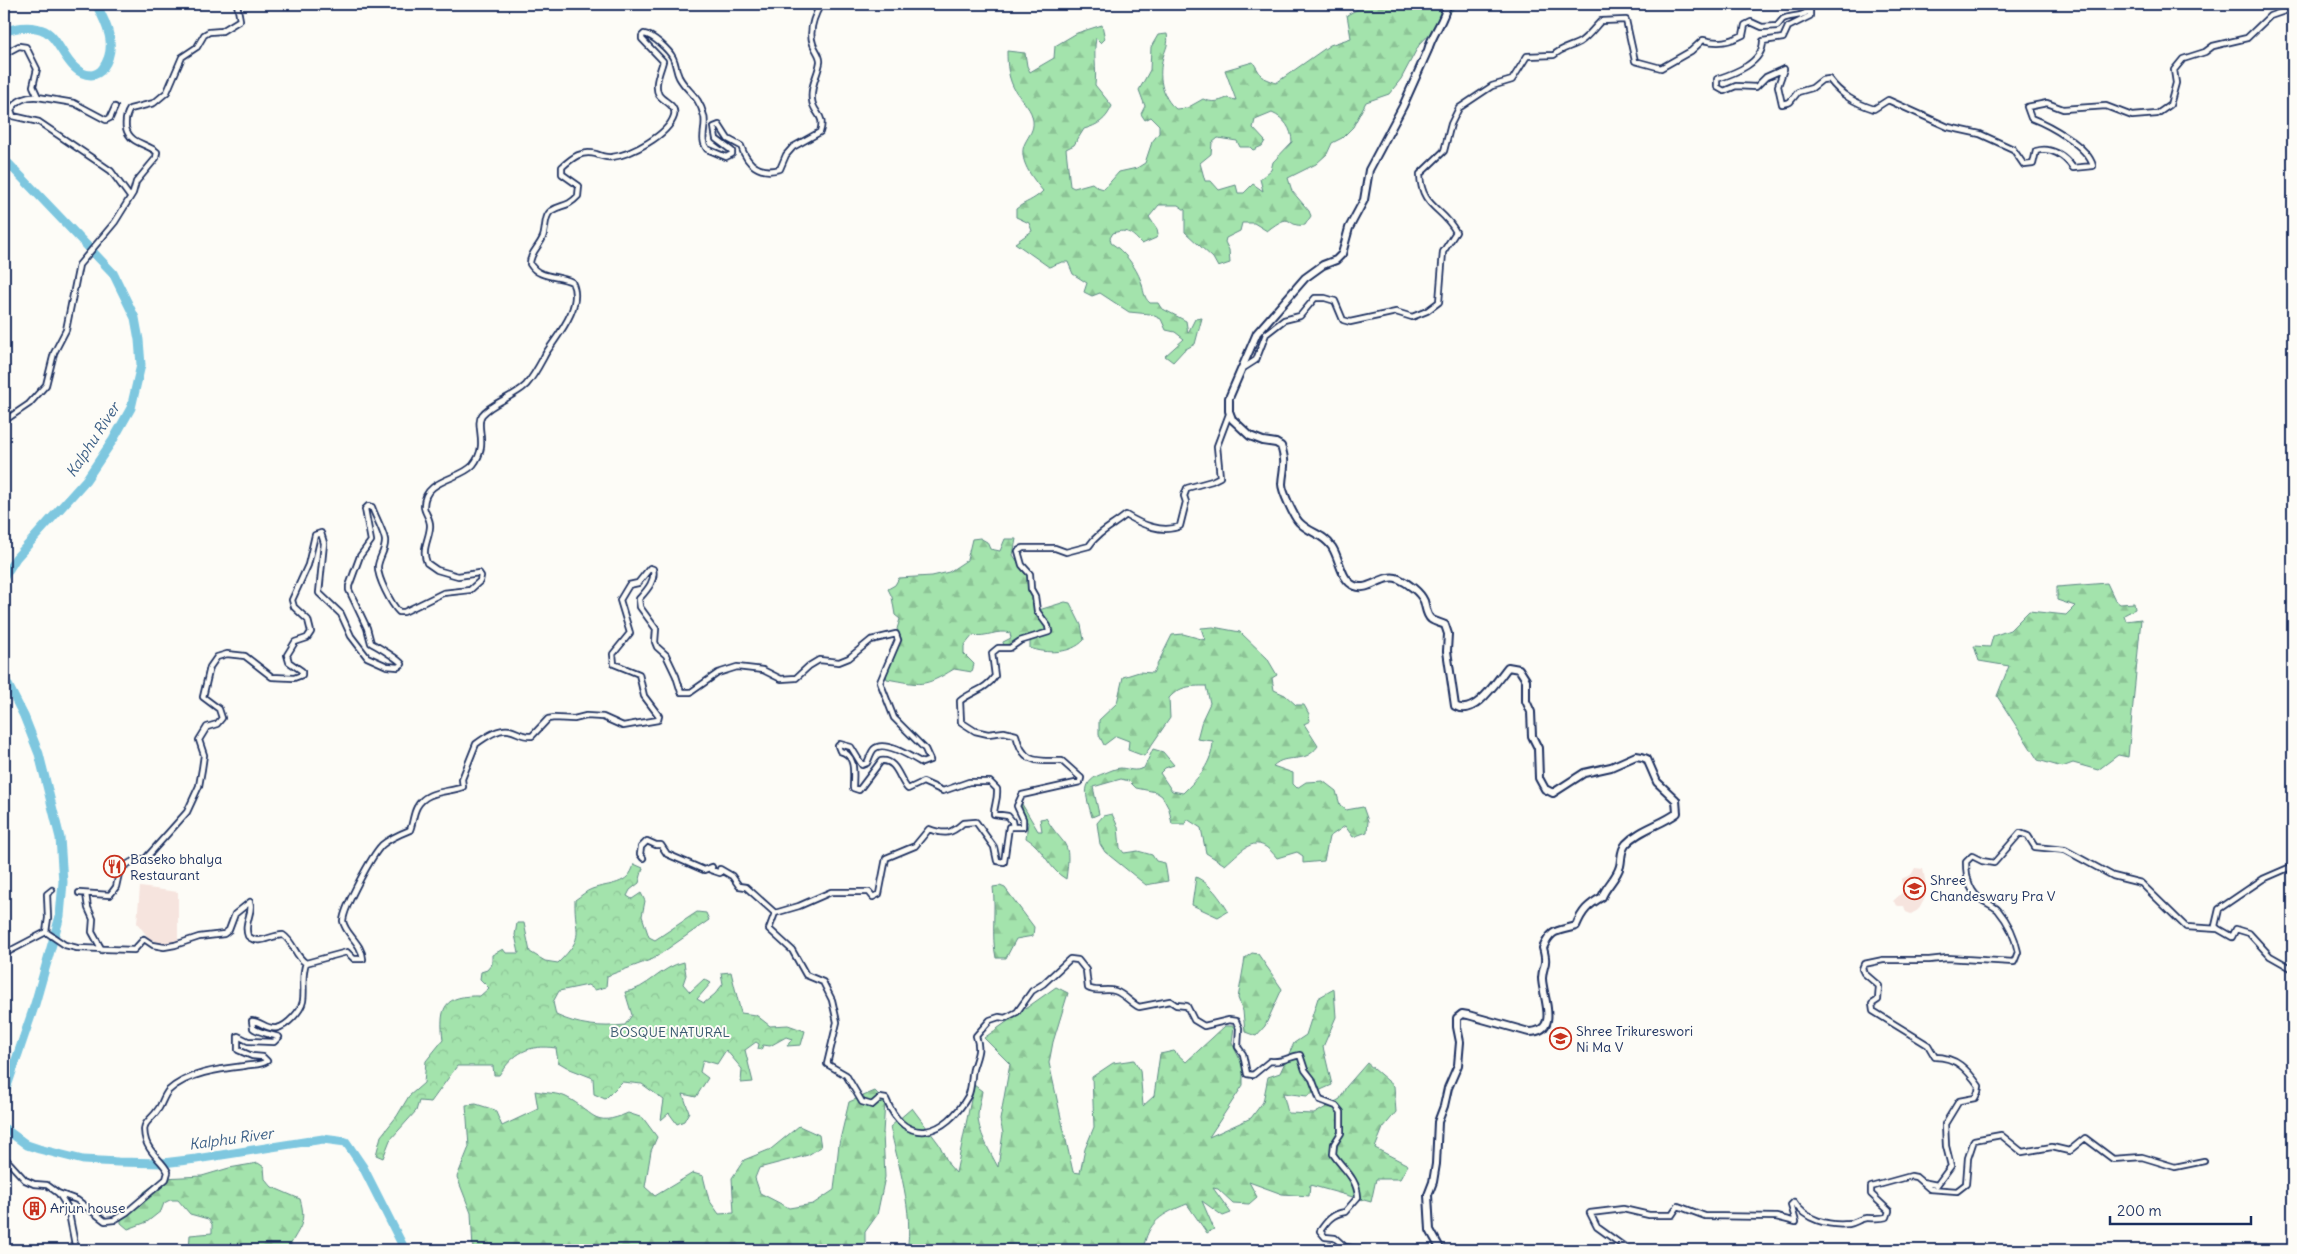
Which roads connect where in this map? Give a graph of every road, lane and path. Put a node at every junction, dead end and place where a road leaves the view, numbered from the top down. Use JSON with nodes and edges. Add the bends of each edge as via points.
{"nodes":[{"id":1,"x":237,"y":4,"type":"edge"},
{"id":2,"x":821,"y":4,"type":"edge"},
{"id":3,"x":1447,"y":4,"type":"edge"},
{"id":4,"x":1811,"y":6,"type":"edge"},
{"id":5,"x":2293,"y":8,"type":"edge"},
{"id":6,"x":4,"y":54,"type":"edge"},
{"id":7,"x":38,"y":97,"type":"junction"},
{"id":8,"x":115,"y":107,"type":"dead end"},
{"id":9,"x":130,"y":197,"type":"junction"},
{"id":10,"x":1242,"y":369,"type":"junction"},
{"id":11,"x":1229,"y":411,"type":"junction"},
{"id":12,"x":4,"y":421,"type":"edge"},
{"id":13,"x":1013,"y":827,"type":"junction"},
{"id":14,"x":643,"y":858,"type":"dead end"},
{"id":15,"x":2293,"y":866,"type":"edge"},
{"id":16,"x":52,"y":890,"type":"dead end"},
{"id":17,"x":80,"y":893,"type":"dead end"},
{"id":18,"x":86,"y":894,"type":"junction"},
{"id":19,"x":775,"y":913,"type":"junction"},
{"id":20,"x":2218,"y":929,"type":"junction"},
{"id":21,"x":46,"y":932,"type":"junction"},
{"id":22,"x":102,"y":950,"type":"junction"},
{"id":23,"x":4,"y":954,"type":"edge"},
{"id":24,"x":306,"y":963,"type":"junction"},
{"id":25,"x":2293,"y":969,"type":"edge"},
{"id":26,"x":4,"y":1157,"type":"edge"},
{"id":27,"x":2204,"y":1161,"type":"dead end"},
{"id":28,"x":1922,"y":1182,"type":"junction"},
{"id":29,"x":58,"y":1193,"type":"junction"},
{"id":30,"x":76,"y":1250,"type":"edge"},
{"id":31,"x":1366,"y":1250,"type":"edge"},
{"id":32,"x":1441,"y":1250,"type":"edge"},
{"id":33,"x":1629,"y":1250,"type":"edge"}],
"edges":[{"from":1,"to":9,"type":"street","via":[[240,20],[222,31],[209,32],[197,47],[182,57],[168,92],[154,103],[130,109],[127,114],[128,134],[157,152],[156,158],[136,182]]},
{"from":2,"to":18,"type":"street","via":[[811,30],[821,61],[812,95],[812,103],[820,114],[820,132],[793,147],[780,169],[773,171],[753,166],[745,160],[741,146],[728,139],[720,125],[714,127],[716,139],[732,154],[726,157],[708,149],[703,138],[705,119],[697,97],[679,77],[668,50],[651,35],[642,36],[663,61],[658,90],[671,106],[673,117],[653,141],[613,157],[582,153],[562,166],[562,174],[579,186],[578,196],[548,215],[540,246],[530,258],[530,264],[537,273],[572,282],[576,294],[564,329],[526,385],[482,414],[482,453],[473,466],[461,476],[435,485],[424,503],[431,525],[424,548],[427,563],[437,570],[458,576],[479,574],[480,582],[470,590],[443,593],[399,612],[379,577],[378,565],[385,538],[372,507],[368,506],[365,509],[371,541],[360,556],[349,586],[371,643],[402,664],[402,667],[387,666],[368,657],[351,636],[340,614],[319,593],[324,542],[320,533],[315,535],[308,565],[292,600],[294,607],[308,620],[311,632],[307,638],[295,642],[287,655],[289,662],[302,671],[302,675],[272,677],[245,656],[228,654],[217,657],[210,667],[203,697],[219,709],[222,718],[217,724],[207,726],[200,736],[204,755],[202,769],[199,786],[187,812],[146,858],[124,864],[110,895]]},
{"from":3,"to":10,"type":"street","via":[[1446,13],[1430,41],[1403,106],[1369,170],[1364,200],[1349,228],[1342,254],[1316,269],[1282,303],[1257,333]]},
{"from":4,"to":5,"type":"street","via":[[1810,16],[1788,27],[1783,38],[1763,41],[1763,49],[1749,66],[1717,79],[1717,87],[1724,91],[1736,86],[1756,87],[1766,77],[1784,69],[1778,86],[1782,104],[1790,102],[1798,92],[1829,79],[1838,92],[1857,104],[1874,109],[1888,100],[1948,127],[1980,134],[2013,149],[2024,165],[2033,164],[2036,151],[2042,149],[2065,157],[2073,168],[2094,166],[2076,144],[2031,118],[2026,107],[2047,103],[2063,109],[2106,106],[2132,116],[2157,114],[2170,105],[2176,83],[2174,70],[2183,59],[2213,46],[2247,38],[2270,16]]},
{"from":4,"to":10,"type":"street","via":[[1795,18],[1784,19],[1771,28],[1762,28],[1751,22],[1743,35],[1723,43],[1704,40],[1691,52],[1661,68],[1636,61],[1626,20],[1601,21],[1579,43],[1559,50],[1554,56],[1527,56],[1512,80],[1492,86],[1459,108],[1444,151],[1420,174],[1420,188],[1456,232],[1443,252],[1438,302],[1412,317],[1396,312],[1350,322],[1343,320],[1335,301],[1315,298],[1300,316],[1284,320],[1266,334],[1256,360]]},
{"from":6,"to":7,"type":"street","via":[[19,46],[26,47],[37,69],[33,86]]},
{"from":7,"to":8,"type":"street","via":[[74,103],[106,120]]},
{"from":7,"to":9,"type":"street","via":[[17,102],[11,112],[19,118],[39,122],[111,171]]},
{"from":9,"to":12,"type":"street","via":[[115,222],[84,257],[76,274],[74,300],[66,330],[54,353],[46,385],[29,404]]},
{"from":10,"to":11,"type":"street","via":[[1229,398]]},
{"from":11,"to":13,"type":"street","via":[[1229,419],[1217,446],[1220,476],[1187,488],[1180,526],[1160,529],[1126,515],[1096,534],[1089,546],[1066,552],[1055,548],[1023,548],[1018,551],[1022,565],[1030,574],[1037,611],[1049,632],[1020,641],[1010,648],[998,648],[992,653],[994,676],[984,689],[969,693],[960,701],[962,722],[975,731],[1016,735],[1022,754],[1034,761],[1062,761],[1081,778],[1080,782],[1022,794],[1017,806],[1023,826]]},
{"from":11,"to":32,"type":"street","via":[[1232,419],[1250,436],[1281,446],[1285,466],[1282,486],[1296,517],[1304,527],[1319,534],[1332,547],[1345,578],[1353,586],[1361,588],[1392,578],[1400,579],[1416,590],[1432,620],[1445,625],[1455,706],[1468,709],[1476,705],[1508,667],[1519,669],[1524,675],[1532,736],[1538,748],[1539,778],[1545,789],[1553,793],[1584,773],[1611,768],[1636,756],[1647,759],[1657,782],[1676,800],[1677,813],[1626,844],[1620,866],[1602,897],[1587,906],[1576,926],[1559,929],[1549,935],[1543,948],[1547,962],[1542,979],[1548,1018],[1544,1027],[1538,1032],[1529,1032],[1468,1015],[1462,1014],[1457,1018],[1458,1065],[1438,1122],[1436,1164],[1428,1195],[1430,1230]]},
{"from":13,"to":19,"type":"street","via":[[1009,827],[1004,862],[997,861],[994,847],[976,822],[963,822],[954,830],[941,834],[929,829],[915,846],[886,858],[879,894],[872,897],[869,892],[831,892]]},
{"from":13,"to":24,"type":"street","via":[[1008,816],[994,814],[998,802],[997,789],[990,782],[969,782],[943,791],[923,782],[908,789],[895,766],[881,761],[859,790],[853,788],[851,759],[840,751],[840,744],[851,747],[862,765],[880,746],[894,748],[922,763],[930,760],[925,749],[894,718],[880,682],[898,640],[896,634],[871,640],[839,662],[819,660],[796,678],[781,680],[763,670],[737,666],[718,673],[691,692],[681,692],[666,655],[655,642],[656,629],[640,607],[639,599],[654,574],[650,568],[638,583],[629,585],[620,600],[630,633],[613,654],[614,664],[639,674],[644,696],[659,716],[658,720],[623,726],[603,716],[554,718],[548,719],[532,736],[503,730],[476,744],[462,787],[422,799],[410,830],[380,847],[357,884],[343,921],[363,960],[354,959],[347,952]]},
{"from":14,"to":19,"type":"street","via":[[641,847],[647,841],[661,845],[673,858],[704,870],[712,867],[711,870],[720,873],[720,869]]},
{"from":15,"to":20,"type":"street","via":[[2263,878],[2219,908]]},
{"from":16,"to":21,"type":"street","via":[[47,894]]},
{"from":17,"to":18,"type":"street"},
{"from":18,"to":22,"type":"street","via":[[93,919],[92,932]]},
{"from":19,"to":31,"type":"street","via":[[769,929],[792,950],[806,975],[823,982],[832,1000],[838,1022],[828,1064],[846,1075],[862,1102],[872,1105],[880,1098],[886,1099],[900,1124],[912,1131],[940,1126],[958,1109],[970,1094],[980,1048],[976,1036],[990,1020],[1017,1012],[1032,991],[1070,959],[1078,960],[1086,970],[1088,988],[1093,991],[1118,992],[1139,1007],[1170,1001],[1187,1006],[1194,1020],[1204,1026],[1236,1021],[1238,1047],[1243,1054],[1247,1074],[1253,1075],[1270,1061],[1281,1063],[1300,1055],[1320,1100],[1336,1106],[1341,1112],[1341,1133],[1332,1154],[1352,1176],[1357,1187],[1358,1197],[1345,1212],[1336,1213],[1327,1220],[1320,1231],[1345,1247]]},
{"from":20,"to":25,"type":"street","via":[[2232,937],[2236,929],[2249,933],[2270,956]]},
{"from":20,"to":28,"type":"street","via":[[2186,927],[2141,883],[2114,876],[2065,850],[2035,847],[2028,836],[2020,833],[1994,863],[1972,856],[1966,862],[1970,887],[1978,898],[1997,908],[2006,922],[2018,952],[2014,962],[1971,958],[1883,960],[1864,964],[1862,969],[1879,986],[1878,1000],[1872,1004],[1873,1011],[1928,1045],[1934,1057],[1948,1057],[1962,1067],[1978,1086],[1975,1098],[1959,1101],[1945,1124],[1951,1166],[1937,1185]]},
{"from":21,"to":22,"type":"street","via":[[65,945]]},
{"from":21,"to":23,"type":"street"},
{"from":22,"to":24,"type":"street","via":[[134,950],[144,940],[156,946],[167,946],[224,934],[235,914],[250,902],[252,906],[246,927],[249,937],[260,941],[283,935]]},
{"from":24,"to":29,"type":"street","via":[[302,974],[303,1002],[292,1019],[278,1028],[265,1028],[252,1021],[256,1031],[272,1034],[279,1037],[278,1040],[248,1041],[238,1036],[238,1050],[262,1056],[265,1063],[188,1078],[169,1091],[158,1110],[145,1123],[143,1129],[149,1150],[165,1165],[166,1179],[114,1220],[105,1221],[81,1202]]},
{"from":26,"to":29,"type":"street","via":[[25,1180],[47,1185]]},
{"from":27,"to":28,"type":"street","via":[[2175,1167],[2142,1156],[2113,1159],[2085,1138],[2069,1151],[2052,1147],[2022,1152],[2001,1135],[1974,1140],[1968,1158],[1966,1184],[1957,1192],[1930,1189]]},
{"from":28,"to":33,"type":"street","via":[[1916,1177],[1908,1177],[1871,1187],[1871,1194],[1887,1208],[1889,1215],[1850,1224],[1825,1223],[1802,1213],[1794,1202],[1791,1205],[1796,1222],[1776,1217],[1705,1216],[1678,1206],[1672,1215],[1649,1215],[1623,1209],[1590,1213],[1597,1227]]},
{"from":29,"to":30,"type":"street","via":[[68,1208]]}]}
